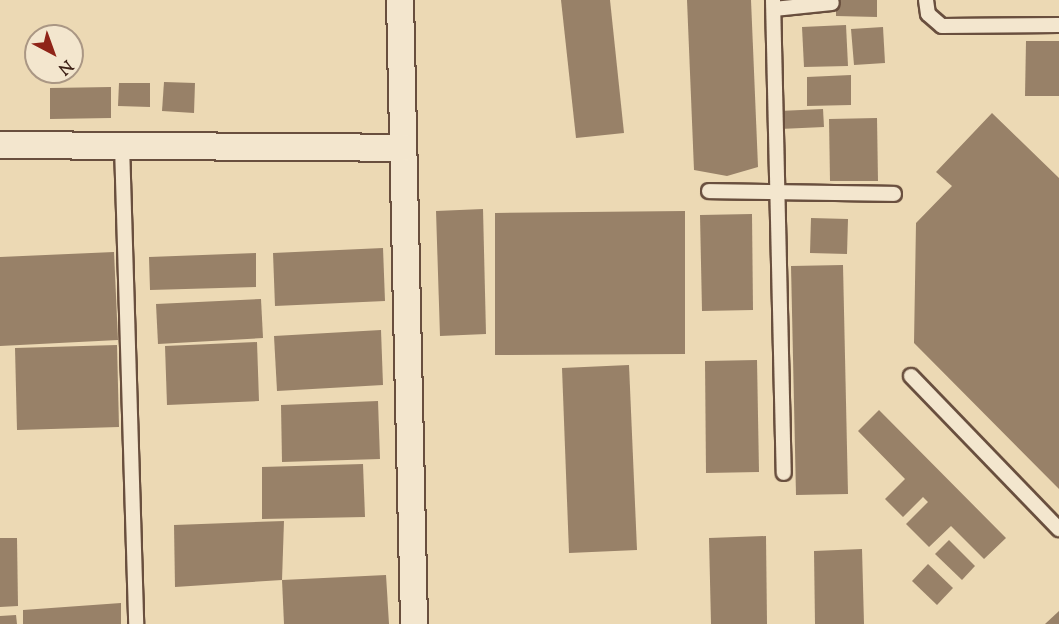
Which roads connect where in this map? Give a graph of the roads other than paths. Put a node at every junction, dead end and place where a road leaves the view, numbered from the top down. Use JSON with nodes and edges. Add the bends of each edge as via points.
{"nodes":[{"id":1,"x":400,"y":0,"type":"edge"},
{"id":2,"x":926,"y":0,"type":"edge"},
{"id":3,"x":832,"y":3,"type":"dead end"},
{"id":4,"x":773,"y":5,"type":"edge"},
{"id":5,"x":1059,"y":25,"type":"edge"},
{"id":6,"x":0,"y":145,"type":"edge"},
{"id":7,"x":122,"y":145,"type":"junction"},
{"id":8,"x":403,"y":148,"type":"junction"},
{"id":9,"x":709,"y":191,"type":"dead end"},
{"id":10,"x":778,"y":192,"type":"junction"},
{"id":11,"x":894,"y":195,"type":"dead end"},
{"id":12,"x":912,"y":376,"type":"dead end"},
{"id":13,"x":784,"y":473,"type":"dead end"},
{"id":14,"x":1059,"y":530,"type":"edge"},
{"id":15,"x":136,"y":624,"type":"edge"},
{"id":16,"x":414,"y":624,"type":"edge"}],
"edges":[{"from":1,"to":8,"type":"street"},
{"from":2,"to":5,"type":"lane","via":[[928,14],[942,26]]},
{"from":3,"to":4,"type":"lane"},
{"from":4,"to":10,"type":"lane"},
{"from":6,"to":7,"type":"street"},
{"from":7,"to":8,"type":"street"},
{"from":7,"to":15,"type":"lane"},
{"from":8,"to":16,"type":"street"},
{"from":9,"to":10,"type":"lane"},
{"from":10,"to":11,"type":"lane"},
{"from":10,"to":13,"type":"lane"},
{"from":12,"to":14,"type":"lane"}]}
